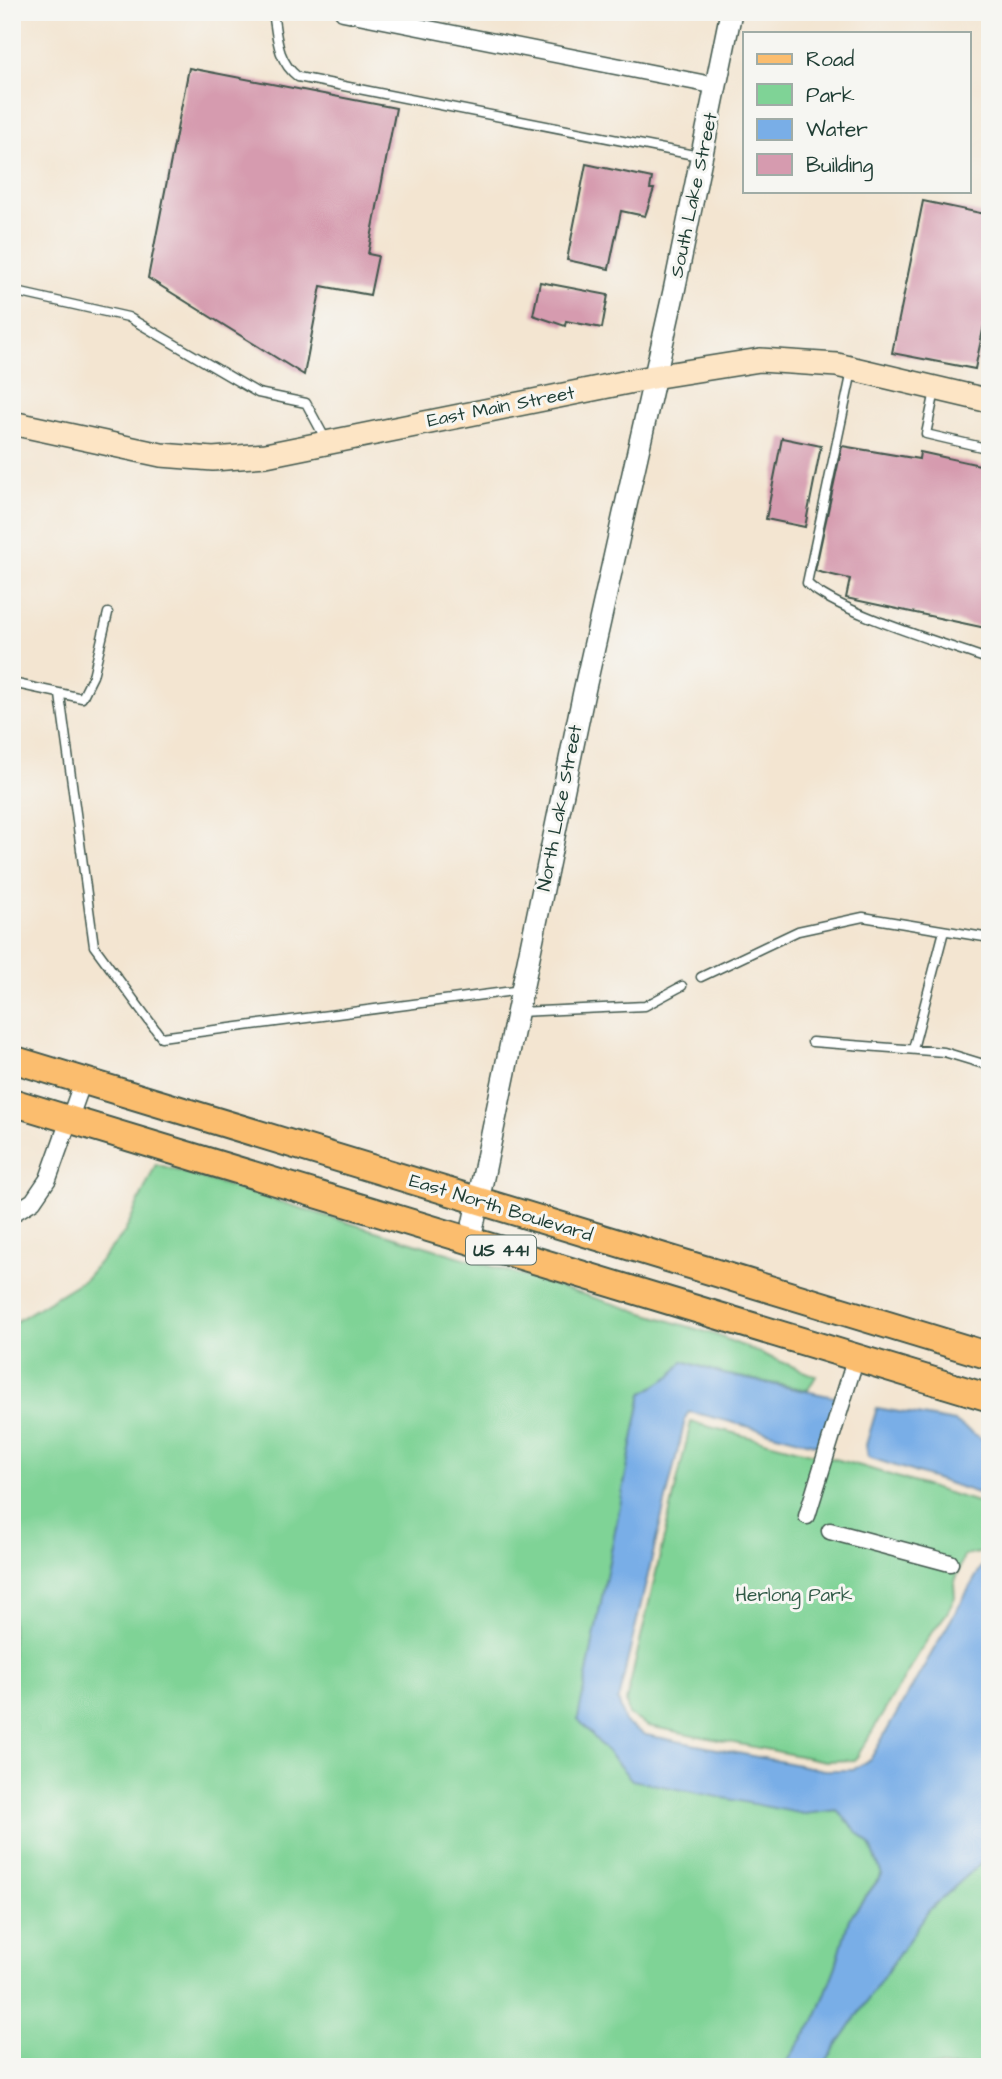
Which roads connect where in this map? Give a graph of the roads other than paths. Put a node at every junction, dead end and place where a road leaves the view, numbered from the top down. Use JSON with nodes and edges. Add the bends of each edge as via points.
{"nodes":[{"id":1,"x":273,"y":12,"type":"edge"},
{"id":2,"x":343,"y":12,"type":"edge"},
{"id":3,"x":731,"y":12,"type":"edge"},
{"id":4,"x":717,"y":86,"type":"junction"},
{"id":5,"x":702,"y":157,"type":"junction"},
{"id":6,"x":12,"y":291,"type":"edge"},
{"id":7,"x":853,"y":369,"type":"junction"},
{"id":8,"x":653,"y":377,"type":"junction"},
{"id":9,"x":936,"y":388,"type":"junction"},
{"id":10,"x":990,"y":401,"type":"edge"},
{"id":11,"x":12,"y":423,"type":"edge"},
{"id":12,"x":328,"y":442,"type":"junction"},
{"id":13,"x":990,"y":449,"type":"edge"},
{"id":14,"x":108,"y":613,"type":"dead end"},
{"id":15,"x":990,"y":660,"type":"edge"},
{"id":16,"x":12,"y":683,"type":"edge"},
{"id":17,"x":60,"y":695,"type":"junction"},
{"id":18,"x":944,"y":931,"type":"junction"},
{"id":19,"x":990,"y":938,"type":"edge"},
{"id":20,"x":701,"y":977,"type":"dead end"},
{"id":21,"x":681,"y":986,"type":"dead end"},
{"id":22,"x":524,"y":990,"type":"junction"},
{"id":23,"x":519,"y":1012,"type":"junction"},
{"id":24,"x":812,"y":1042,"type":"dead end"},
{"id":25,"x":913,"y":1049,"type":"junction"},
{"id":26,"x":12,"y":1059,"type":"edge"},
{"id":27,"x":990,"y":1066,"type":"edge"},
{"id":28,"x":83,"y":1081,"type":"junction"},
{"id":29,"x":12,"y":1102,"type":"edge"},
{"id":30,"x":72,"y":1120,"type":"junction"},
{"id":31,"x":481,"y":1201,"type":"junction"},
{"id":32,"x":12,"y":1214,"type":"edge"},
{"id":33,"x":470,"y":1240,"type":"junction"},
{"id":34,"x":868,"y":1319,"type":"junction"},
{"id":35,"x":990,"y":1356,"type":"edge"},
{"id":36,"x":856,"y":1357,"type":"junction"},
{"id":37,"x":990,"y":1398,"type":"edge"},
{"id":38,"x":807,"y":1516,"type":"dead end"},
{"id":39,"x":830,"y":1531,"type":"dead end"},
{"id":40,"x":950,"y":1563,"type":"dead end"}],
"edges":[{"from":1,"to":5,"type":"lane","via":[[281,57],[299,77]]},
{"from":2,"to":4,"type":"street"},
{"from":3,"to":4,"type":"street","name":"South Lake Street"},
{"from":4,"to":5,"type":"street","name":"South Lake Street"},
{"from":5,"to":8,"type":"street","name":"South Lake Street"},
{"from":6,"to":12,"type":"lane","via":[[128,317],[258,393],[306,402]]},
{"from":7,"to":8,"type":"main road","name":"East Main Street","via":[[760,360]]},
{"from":7,"to":9,"type":"main road","name":"East Main Street"},
{"from":7,"to":15,"type":"lane","via":[[807,583],[818,594]]},
{"from":8,"to":12,"type":"main road","name":"East Main Street"},
{"from":8,"to":22,"type":"street","name":"North Lake Street"},
{"from":9,"to":10,"type":"main road","name":"East Main Street"},
{"from":9,"to":13,"type":"lane","via":[[926,434]]},
{"from":11,"to":12,"type":"main road","name":"East Main Street","via":[[161,455],[213,459],[266,455]]},
{"from":14,"to":17,"type":"lane","via":[[93,676],[82,698]]},
{"from":16,"to":17,"type":"lane"},
{"from":17,"to":22,"type":"lane","via":[[94,946],[161,1037]]},
{"from":18,"to":19,"type":"lane"},
{"from":18,"to":20,"type":"lane","via":[[863,918],[798,931]]},
{"from":18,"to":25,"type":"lane"},
{"from":21,"to":23,"type":"lane","via":[[645,1006]]},
{"from":22,"to":23,"type":"street","name":"North Lake Street"},
{"from":23,"to":31,"type":"street","name":"North Lake Street"},
{"from":24,"to":25,"type":"lane"},
{"from":25,"to":27,"type":"lane","via":[[944,1052]]},
{"from":26,"to":28,"type":"main road","name":"East North Boulevard","number":"US 441"},
{"from":28,"to":30,"type":"street"},
{"from":28,"to":31,"type":"main road","name":"East North Boulevard","number":"US 441"},
{"from":29,"to":30,"type":"main road","name":"East North Boulevard","number":"US 441"},
{"from":30,"to":32,"type":"street","via":[[48,1179],[33,1201]]},
{"from":30,"to":33,"type":"main road","name":"East North Boulevard","number":"US 441"},
{"from":31,"to":33,"type":"street","name":"North Lake Street"},
{"from":31,"to":34,"type":"main road","name":"East North Boulevard","number":"US 441"},
{"from":33,"to":36,"type":"main road","name":"East North Boulevard","number":"US 441"},
{"from":34,"to":35,"type":"main road","name":"East North Boulevard","number":"US 441"},
{"from":34,"to":36,"type":"main road"},
{"from":36,"to":37,"type":"main road","name":"East North Boulevard","number":"US 441"},
{"from":36,"to":38,"type":"street"},
{"from":39,"to":40,"type":"street"}]}
